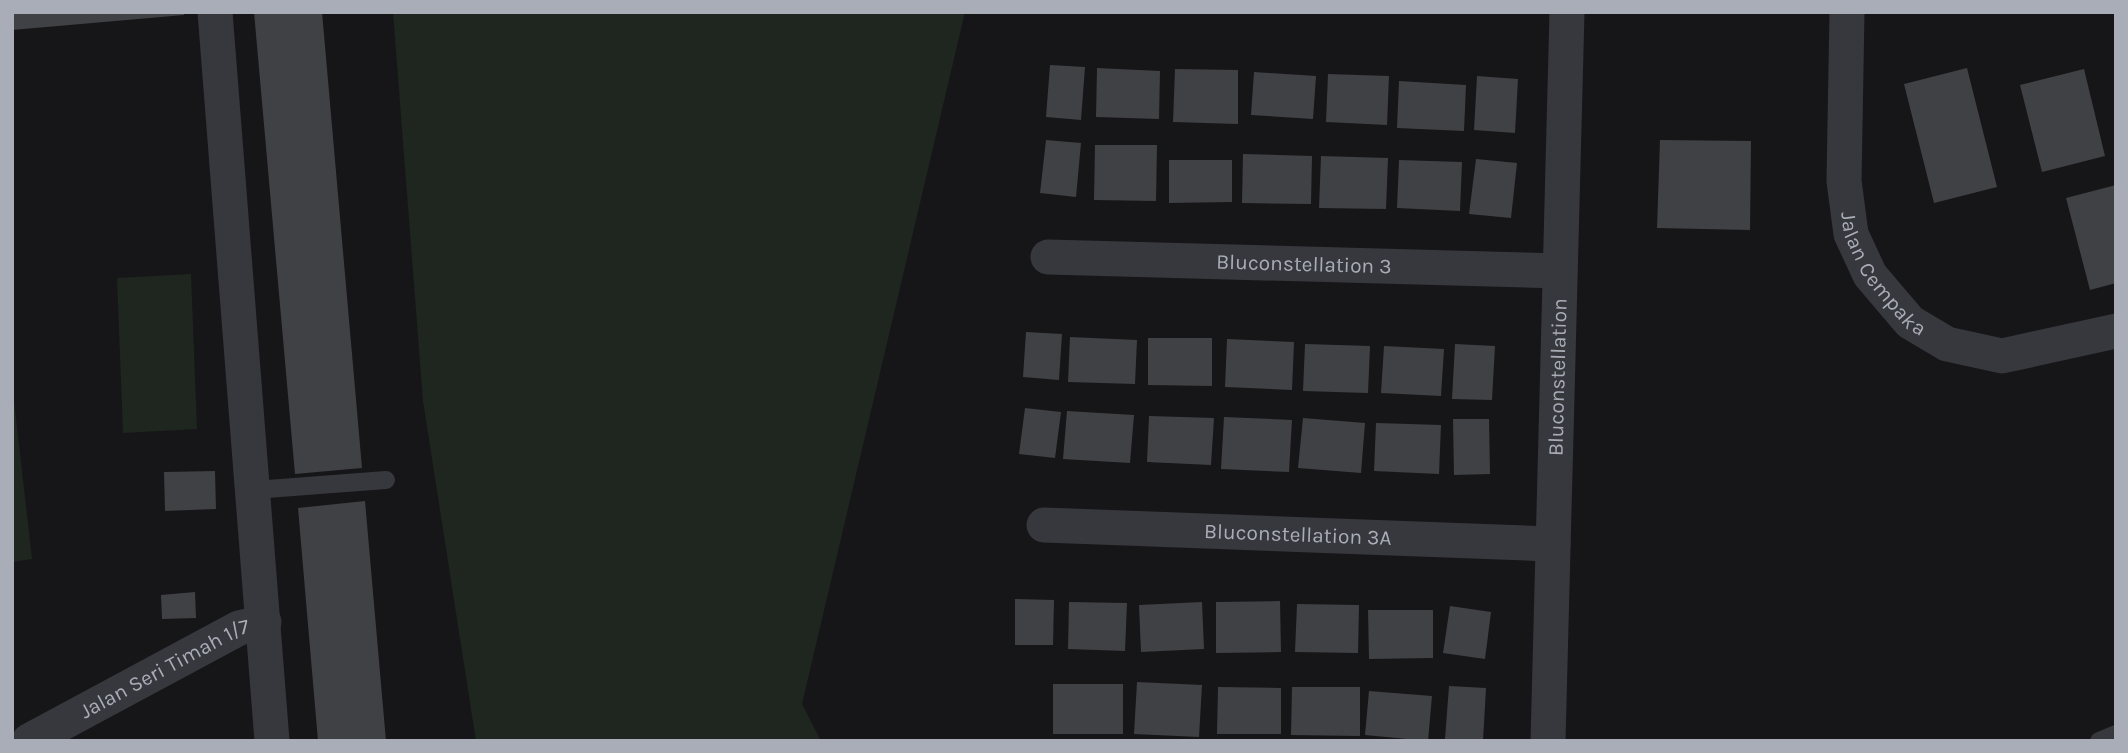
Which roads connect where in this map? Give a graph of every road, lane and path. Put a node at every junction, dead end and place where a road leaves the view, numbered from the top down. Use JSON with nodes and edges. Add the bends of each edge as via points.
{"nodes":[{"id":1,"x":215,"y":12,"type":"edge"},
{"id":2,"x":1567,"y":12,"type":"edge"},
{"id":3,"x":1847,"y":12,"type":"edge"},
{"id":4,"x":1048,"y":257,"type":"dead end"},
{"id":5,"x":1560,"y":271,"type":"junction"},
{"id":6,"x":2116,"y":331,"type":"edge"},
{"id":7,"x":386,"y":480,"type":"dead end"},
{"id":8,"x":253,"y":489,"type":"junction"},
{"id":9,"x":1044,"y":525,"type":"dead end"},
{"id":10,"x":1553,"y":544,"type":"junction"},
{"id":11,"x":264,"y":622,"type":"junction"},
{"id":12,"x":2116,"y":733,"type":"edge"},
{"id":13,"x":29,"y":741,"type":"edge"},
{"id":14,"x":272,"y":741,"type":"edge"},
{"id":15,"x":1548,"y":741,"type":"edge"},
{"id":16,"x":2099,"y":741,"type":"edge"}],
"edges":[{"from":1,"to":8,"type":"street"},
{"from":2,"to":5,"type":"street","name":"Bluconstellation"},
{"from":3,"to":6,"type":"street","name":"Jalan Cempaka","via":[[1844,181],[1851,234],[1870,275],[1910,322],[1947,344],[2002,356]]},
{"from":4,"to":5,"type":"street","name":"Bluconstellation 3"},
{"from":5,"to":10,"type":"street","name":"Bluconstellation"},
{"from":7,"to":8,"type":"lane"},
{"from":8,"to":11,"type":"street"},
{"from":9,"to":10,"type":"street","name":"Bluconstellation 3A"},
{"from":10,"to":15,"type":"street","name":"Bluconstellation"},
{"from":11,"to":13,"type":"street","name":"Jalan Seri Timah 1/7","via":[[239,628]]},
{"from":11,"to":14,"type":"street"},
{"from":12,"to":16,"type":"lane"}]}
